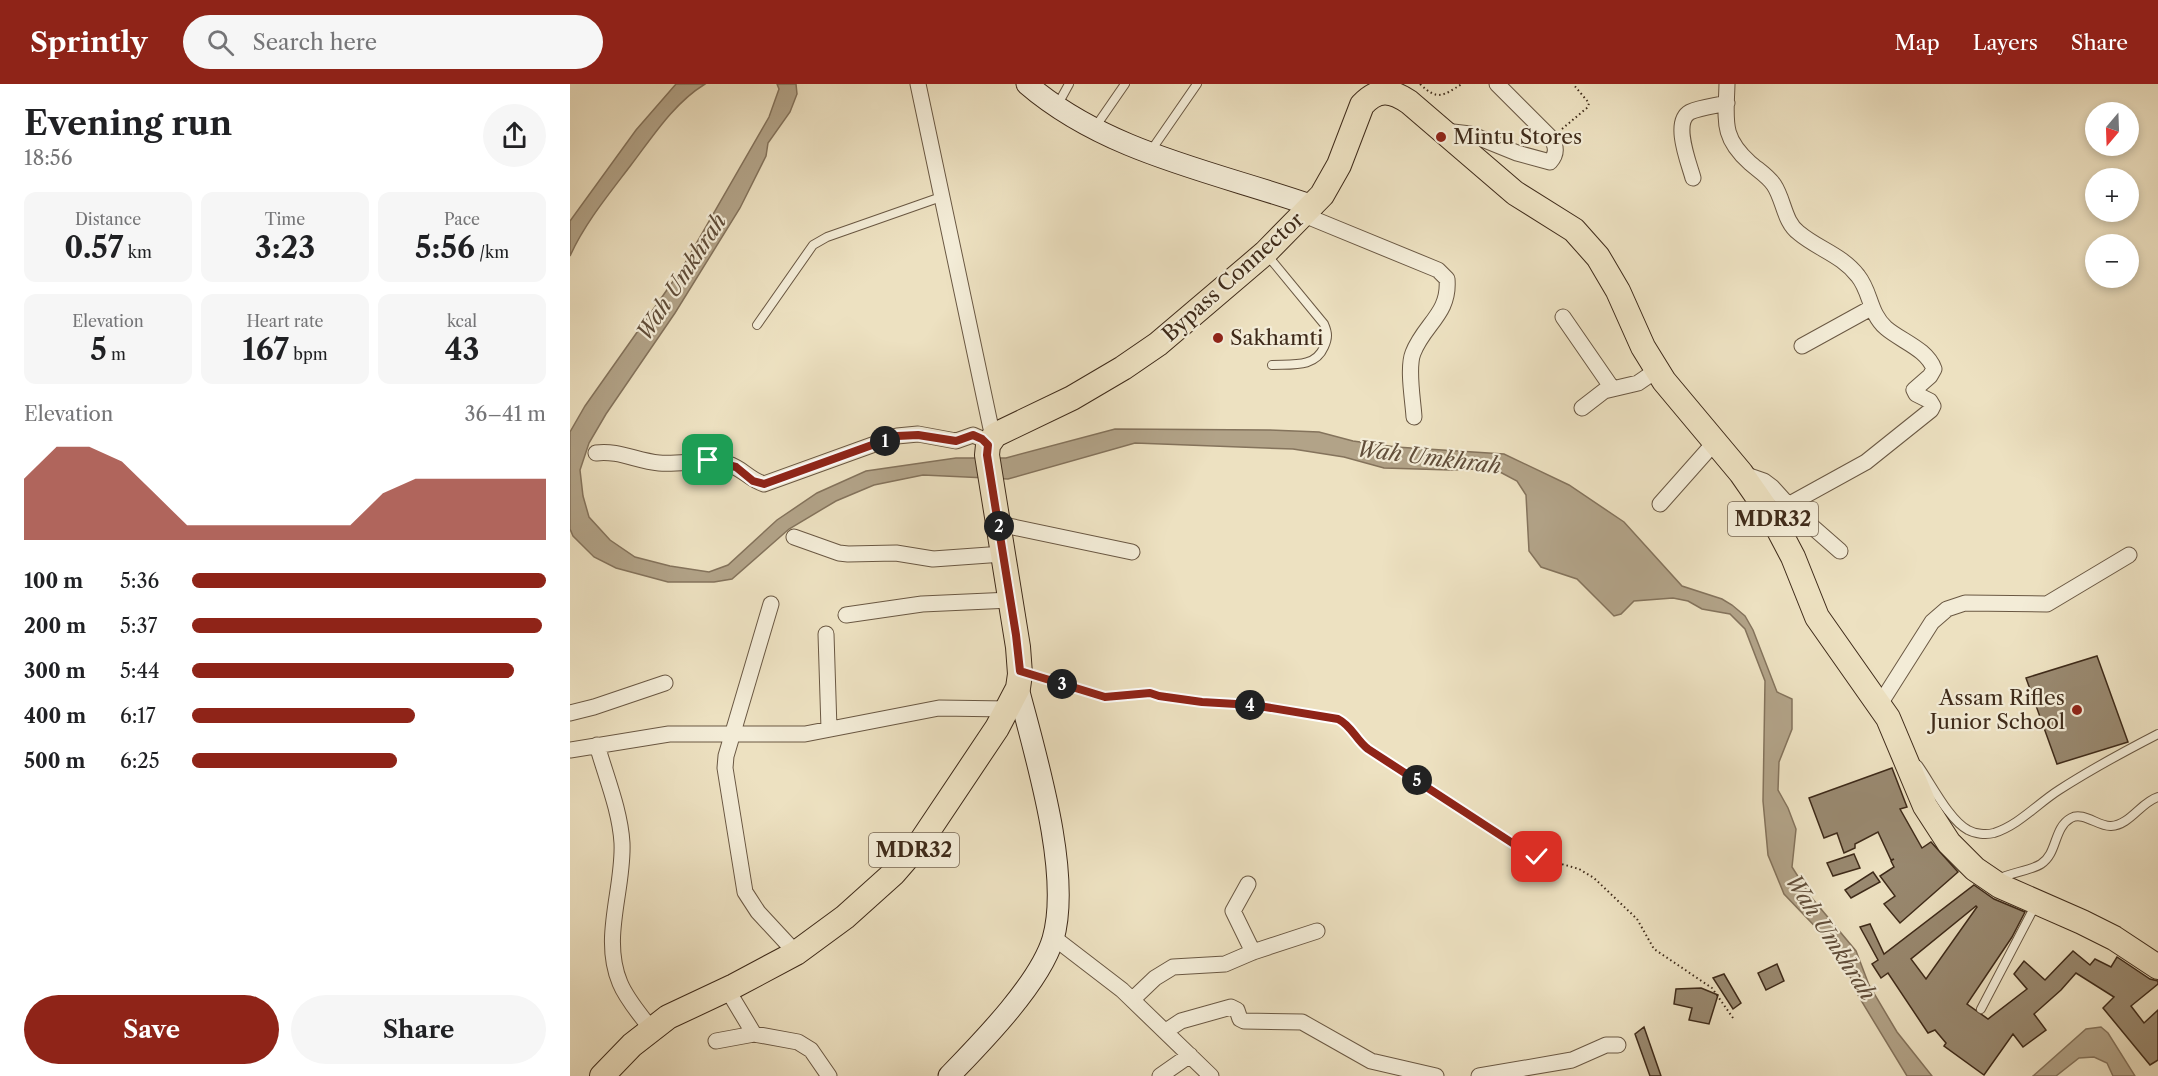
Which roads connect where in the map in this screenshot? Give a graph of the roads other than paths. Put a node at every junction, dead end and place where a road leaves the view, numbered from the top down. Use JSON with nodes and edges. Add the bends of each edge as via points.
{"nodes":[{"id":1,"x":918,"y":84,"type":"edge"},
{"id":2,"x":1027,"y":84,"type":"edge"},
{"id":3,"x":1068,"y":84,"type":"edge"},
{"id":4,"x":1125,"y":84,"type":"edge"},
{"id":5,"x":1197,"y":84,"type":"edge"},
{"id":6,"x":1497,"y":84,"type":"edge"},
{"id":7,"x":1727,"y":84,"type":"edge"},
{"id":8,"x":1726,"y":103,"type":"junction"},
{"id":9,"x":1056,"y":107,"type":"junction"},
{"id":10,"x":1093,"y":130,"type":"junction"},
{"id":11,"x":1445,"y":131,"type":"junction"},
{"id":12,"x":1150,"y":153,"type":"junction"},
{"id":13,"x":1693,"y":178,"type":"dead end"},
{"id":14,"x":941,"y":197,"type":"junction"},
{"id":15,"x":1308,"y":210,"type":"junction"},
{"id":16,"x":1265,"y":254,"type":"junction"},
{"id":17,"x":1871,"y":308,"type":"junction"},
{"id":18,"x":1563,"y":317,"type":"dead end"},
{"id":19,"x":757,"y":326,"type":"dead end"},
{"id":20,"x":1802,"y":346,"type":"dead end"},
{"id":21,"x":1272,"y":365,"type":"dead end"},
{"id":22,"x":1657,"y":370,"type":"junction"},
{"id":23,"x":1612,"y":388,"type":"junction"},
{"id":24,"x":1582,"y":408,"type":"dead end"},
{"id":25,"x":1414,"y":417,"type":"dead end"},
{"id":26,"x":1715,"y":442,"type":"junction"},
{"id":27,"x":989,"y":446,"type":"junction"},
{"id":28,"x":596,"y":453,"type":"dead end"},
{"id":29,"x":1741,"y":473,"type":"junction"},
{"id":30,"x":1660,"y":504,"type":"dead end"},
{"id":31,"x":1788,"y":505,"type":"junction"},
{"id":32,"x":999,"y":524,"type":"junction"},
{"id":33,"x":794,"y":537,"type":"dead end"},
{"id":34,"x":1840,"y":551,"type":"dead end"},
{"id":35,"x":1132,"y":552,"type":"dead end"},
{"id":36,"x":1003,"y":554,"type":"junction"},
{"id":37,"x":2129,"y":555,"type":"dead end"},
{"id":38,"x":1011,"y":600,"type":"junction"},
{"id":39,"x":771,"y":604,"type":"dead end"},
{"id":40,"x":846,"y":615,"type":"dead end"},
{"id":41,"x":826,"y":634,"type":"dead end"},
{"id":42,"x":665,"y":683,"type":"dead end"},
{"id":43,"x":1015,"y":689,"type":"junction"},
{"id":44,"x":1880,"y":704,"type":"junction"},
{"id":45,"x":570,"y":713,"type":"edge"},
{"id":46,"x":829,"y":729,"type":"junction"},
{"id":47,"x":732,"y":733,"type":"junction"},
{"id":48,"x":2158,"y":734,"type":"edge"},
{"id":49,"x":1898,"y":737,"type":"junction"},
{"id":50,"x":597,"y":745,"type":"junction"},
{"id":51,"x":570,"y":750,"type":"edge"},
{"id":52,"x":2158,"y":797,"type":"edge"},
{"id":53,"x":1994,"y":881,"type":"junction"},
{"id":54,"x":1248,"y":884,"type":"dead end"},
{"id":55,"x":2037,"y":903,"type":"junction"},
{"id":56,"x":1317,"y":931,"type":"dead end"},
{"id":57,"x":1053,"y":938,"type":"junction"},
{"id":58,"x":1253,"y":952,"type":"junction"},
{"id":59,"x":796,"y":953,"type":"junction"},
{"id":60,"x":2158,"y":967,"type":"edge"},
{"id":61,"x":728,"y":989,"type":"junction"},
{"id":62,"x":1133,"y":999,"type":"junction"},
{"id":63,"x":1981,"y":1009,"type":"dead end"},
{"id":64,"x":651,"y":1029,"type":"junction"},
{"id":65,"x":1166,"y":1031,"type":"junction"},
{"id":66,"x":754,"y":1034,"type":"junction"},
{"id":67,"x":716,"y":1041,"type":"dead end"},
{"id":68,"x":1618,"y":1045,"type":"dead end"},
{"id":69,"x":1190,"y":1055,"type":"junction"},
{"id":70,"x":602,"y":1076,"type":"edge"},
{"id":71,"x":829,"y":1076,"type":"edge"},
{"id":72,"x":949,"y":1076,"type":"edge"},
{"id":73,"x":1160,"y":1076,"type":"edge"},
{"id":74,"x":1211,"y":1076,"type":"edge"},
{"id":75,"x":1436,"y":1076,"type":"edge"},
{"id":76,"x":1479,"y":1076,"type":"edge"}],
"edges":[{"from":1,"to":14,"type":"street"},
{"from":2,"to":9,"type":"street"},
{"from":3,"to":9,"type":"lane"},
{"from":4,"to":10,"type":"lane"},
{"from":5,"to":12,"type":"lane"},
{"from":6,"to":11,"type":"street","via":[[1551,138],[1556,154],[1550,162],[1470,134]]},
{"from":7,"to":8,"type":"street"},
{"from":8,"to":13,"type":"street","via":[[1688,113],[1683,119],[1683,141]]},
{"from":8,"to":17,"type":"street","via":[[1732,145],[1772,182],[1797,232],[1838,256],[1860,278]]},
{"from":9,"to":10,"type":"street"},
{"from":10,"to":12,"type":"street"},
{"from":11,"to":15,"type":"main road","name":"Bypass Connector","number":"MDR32","via":[[1409,102],[1392,93],[1378,92],[1360,111],[1332,178]]},
{"from":11,"to":22,"type":"main road","name":"Bypass Connector","number":"MDR32","via":[[1515,193],[1564,222],[1586,242],[1610,276]]},
{"from":12,"to":15,"type":"street"},
{"from":14,"to":19,"type":"lane","via":[[813,245]]},
{"from":14,"to":27,"type":"street"},
{"from":15,"to":16,"type":"main road","name":"Bypass Connector","number":"MDR32"},
{"from":15,"to":25,"type":"street","via":[[1438,270],[1447,279],[1444,307],[1412,356]]},
{"from":16,"to":21,"type":"lane","via":[[1328,331],[1328,339],[1316,359]]},
{"from":16,"to":27,"type":"main road","name":"Bypass Connector","number":"MDR32","via":[[1158,344],[1072,398],[1004,430]]},
{"from":17,"to":20,"type":"street"},
{"from":17,"to":31,"type":"street","via":[[1886,328],[1931,361],[1934,369],[1930,376],[1914,390],[1933,406],[1866,462]]},
{"from":18,"to":23,"type":"street"},
{"from":22,"to":23,"type":"street","via":[[1638,383]]},
{"from":22,"to":26,"type":"main road","name":"Bypass Connector","number":"MDR32"},
{"from":23,"to":24,"type":"street"},
{"from":26,"to":29,"type":"main road","name":"Bypass Connector","number":"MDR32"},
{"from":26,"to":30,"type":"street"},
{"from":27,"to":28,"type":"street","via":[[973,435],[956,441],[897,436],[764,484],[753,481],[736,467],[708,460],[662,463],[610,451]]},
{"from":27,"to":32,"type":"main road"},
{"from":29,"to":31,"type":"street","via":[[1764,481]]},
{"from":29,"to":44,"type":"main road","name":"Bypass Connector","number":"MDR32","via":[[1773,519],[1817,616]]},
{"from":31,"to":34,"type":"street"},
{"from":32,"to":35,"type":"street"},
{"from":32,"to":36,"type":"main road"},
{"from":33,"to":36,"type":"street","via":[[848,554],[896,553],[933,559]]},
{"from":36,"to":38,"type":"main road"},
{"from":37,"to":44,"type":"street","via":[[2047,604],[1965,603],[1947,609],[1932,622]]},
{"from":38,"to":40,"type":"street","via":[[922,604]]},
{"from":38,"to":43,"type":"main road"},
{"from":39,"to":47,"type":"street"},
{"from":41,"to":46,"type":"street"},
{"from":42,"to":45,"type":"street"},
{"from":43,"to":46,"type":"street","via":[[954,706]]},
{"from":43,"to":57,"type":"street","via":[[1054,848],[1058,903]]},
{"from":43,"to":59,"type":"main road","number":"MDR32","via":[[940,814],[906,859],[845,917]]},
{"from":44,"to":49,"type":"main road","name":"Bypass Connector","number":"MDR32"},
{"from":46,"to":47,"type":"street","via":[[784,735]]},
{"from":47,"to":50,"type":"street","via":[[669,734]]},
{"from":47,"to":59,"type":"street","via":[[725,768],[745,892]]},
{"from":48,"to":49,"type":"lane","via":[[2060,789],[1993,834],[1967,830],[1955,819]]},
{"from":49,"to":53,"type":"main road","name":"Bypass Connector","number":"MDR32","via":[[1932,820],[1975,869]]},
{"from":50,"to":51,"type":"street"},
{"from":50,"to":64,"type":"street","via":[[621,840],[622,872],[612,930],[616,969],[624,992]]},
{"from":52,"to":53,"type":"lane","via":[[2113,826],[2075,816],[2069,819],[2041,864]]},
{"from":53,"to":55,"type":"main road","name":"Bypass Connector","number":"MDR32"},
{"from":54,"to":58,"type":"street","via":[[1233,911]]},
{"from":55,"to":60,"type":"main road","name":"Bypass Connector","number":"MDR32","via":[[2114,938]]},
{"from":55,"to":63,"type":"lane"},
{"from":56,"to":58,"type":"street"},
{"from":57,"to":62,"type":"street"},
{"from":57,"to":72,"type":"street","via":[[1042,963],[1024,988],[985,1039]]},
{"from":58,"to":62,"type":"street","via":[[1214,966],[1173,967]]},
{"from":59,"to":61,"type":"main road","number":"MDR32"},
{"from":61,"to":64,"type":"main road","number":"MDR32"},
{"from":61,"to":66,"type":"street"},
{"from":62,"to":65,"type":"street"},
{"from":64,"to":70,"type":"main road","number":"MDR32"},
{"from":65,"to":69,"type":"street"},
{"from":65,"to":75,"type":"street","via":[[1180,1021],[1231,1007],[1244,1021],[1302,1022],[1371,1061]]},
{"from":66,"to":67,"type":"street"},
{"from":66,"to":71,"type":"street","via":[[806,1045]]},
{"from":68,"to":76,"type":"street","via":[[1606,1045],[1572,1060]]},
{"from":69,"to":73,"type":"street"},
{"from":69,"to":74,"type":"street"}]}
